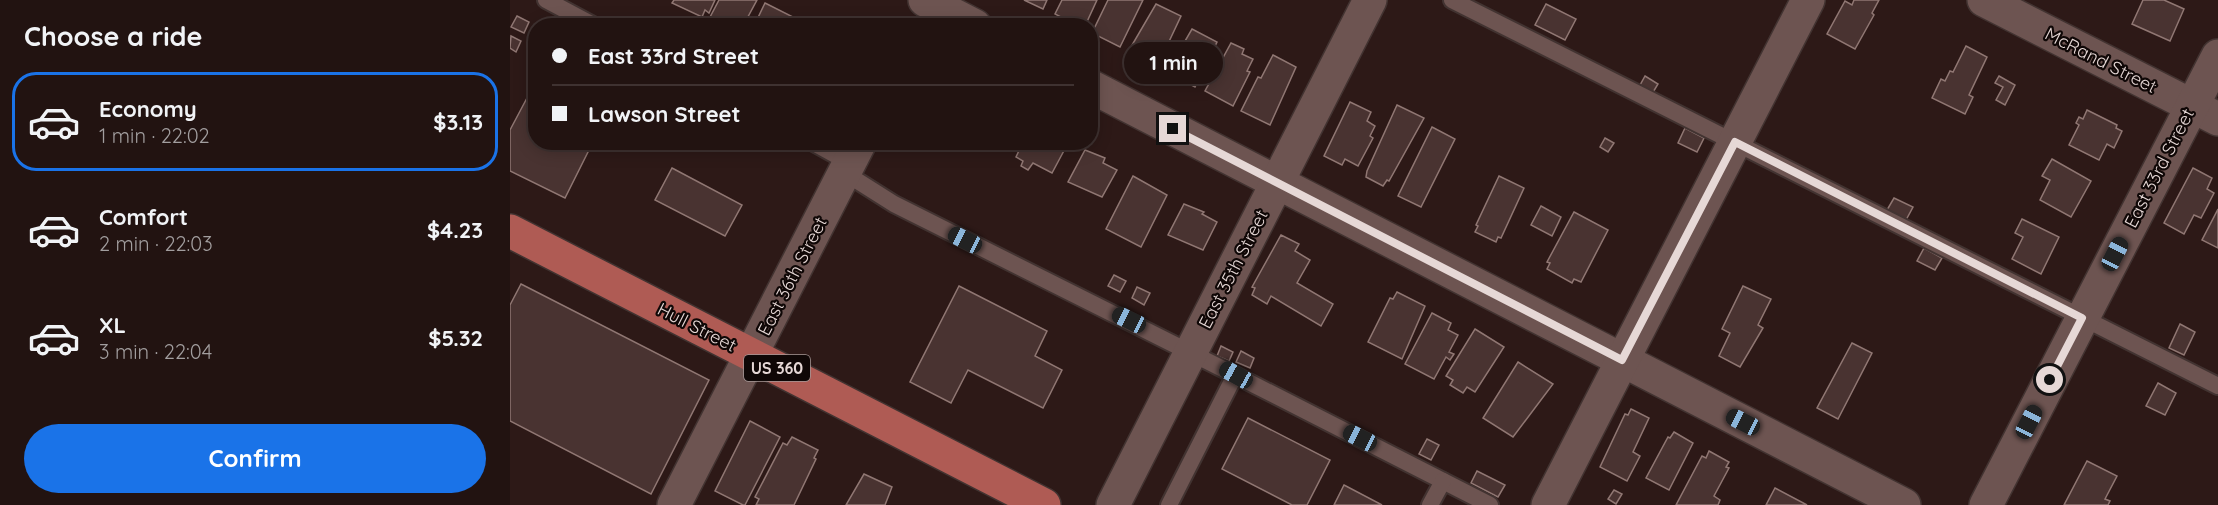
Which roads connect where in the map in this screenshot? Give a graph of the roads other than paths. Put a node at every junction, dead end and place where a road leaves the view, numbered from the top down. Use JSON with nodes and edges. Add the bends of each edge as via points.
{"nodes":[{"id":1,"x":546,"y":0,"type":"edge"},
{"id":2,"x":1370,"y":0,"type":"edge"},
{"id":3,"x":1452,"y":0,"type":"edge"},
{"id":4,"x":1808,"y":0,"type":"edge"},
{"id":5,"x":1984,"y":0,"type":"edge"},
{"id":6,"x":928,"y":7,"type":"edge"},
{"id":7,"x":580,"y":18,"type":"edge"},
{"id":8,"x":955,"y":18,"type":"edge"},
{"id":9,"x":2218,"y":56,"type":"edge"},
{"id":10,"x":1098,"y":90,"type":"edge"},
{"id":11,"x":2205,"y":113,"type":"edge"},
{"id":12,"x":1735,"y":142,"type":"junction"},
{"id":13,"x":831,"y":150,"type":"edge"},
{"id":14,"x":852,"y":159,"type":"edge"},
{"id":15,"x":1277,"y":182,"type":"junction"},
{"id":16,"x":510,"y":231,"type":"edge"},
{"id":17,"x":2082,"y":318,"type":"junction"},
{"id":18,"x":1191,"y":350,"type":"junction"},
{"id":19,"x":751,"y":355,"type":"junction"},
{"id":20,"x":1622,"y":360,"type":"junction"},
{"id":21,"x":1236,"y":375,"type":"junction"},
{"id":22,"x":2218,"y":386,"type":"edge"},
{"id":23,"x":1443,"y":481,"type":"junction"},
{"id":24,"x":1172,"y":504,"type":"edge"},
{"id":25,"x":1487,"y":504,"type":"edge"},
{"id":26,"x":674,"y":505,"type":"edge"},
{"id":27,"x":1044,"y":505,"type":"edge"},
{"id":28,"x":1113,"y":505,"type":"edge"},
{"id":29,"x":1430,"y":505,"type":"edge"},
{"id":30,"x":1548,"y":505,"type":"edge"},
{"id":31,"x":1904,"y":505,"type":"edge"},
{"id":32,"x":1986,"y":505,"type":"edge"}],
"edges":[{"from":1,"to":7,"type":"lane"},
{"from":2,"to":15,"type":"street","name":"East 35th Street"},
{"from":3,"to":12,"type":"lane"},
{"from":4,"to":12,"type":"street"},
{"from":5,"to":11,"type":"street","name":"McRand Street"},
{"from":6,"to":8,"type":"street"},
{"from":9,"to":11,"type":"street","name":"East 33rd Street"},
{"from":10,"to":15,"type":"street"},
{"from":11,"to":17,"type":"street","name":"East 33rd Street"},
{"from":12,"to":17,"type":"lane"},
{"from":12,"to":20,"type":"street"},
{"from":13,"to":14,"type":"lane"},
{"from":14,"to":18,"type":"lane","via":[[914,214]]},
{"from":14,"to":19,"type":"street","name":"East 36th Street"},
{"from":15,"to":18,"type":"street","name":"East 35th Street"},
{"from":15,"to":20,"type":"street"},
{"from":16,"to":19,"type":"main road","name":"Hull Street","number":"US 360"},
{"from":17,"to":22,"type":"lane"},
{"from":17,"to":32,"type":"street","name":"East 33rd Street"},
{"from":18,"to":21,"type":"lane"},
{"from":18,"to":28,"type":"street","name":"East 35th Street"},
{"from":19,"to":26,"type":"street","name":"East 36th Street"},
{"from":19,"to":27,"type":"main road","name":"Hull Street","number":"US 360"},
{"from":20,"to":30,"type":"street"},
{"from":20,"to":31,"type":"street"},
{"from":21,"to":23,"type":"lane"},
{"from":21,"to":24,"type":"lane"},
{"from":23,"to":25,"type":"lane"},
{"from":23,"to":29,"type":"lane"}]}
